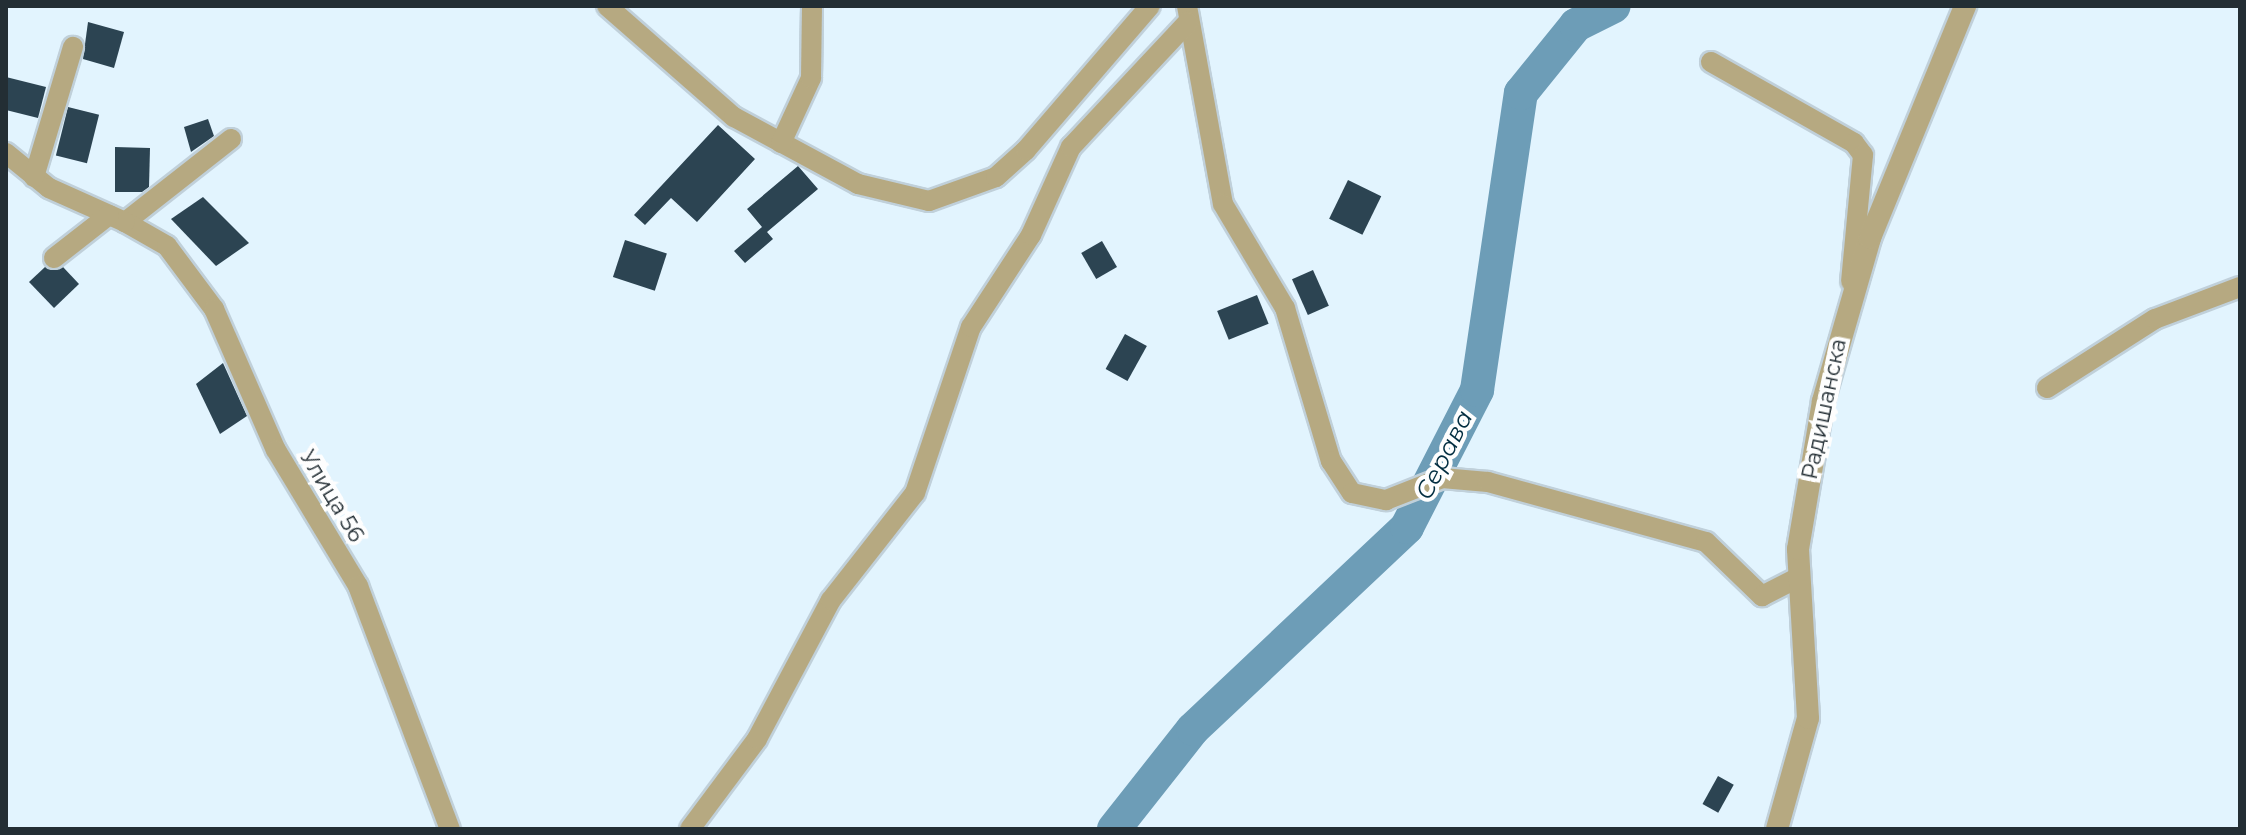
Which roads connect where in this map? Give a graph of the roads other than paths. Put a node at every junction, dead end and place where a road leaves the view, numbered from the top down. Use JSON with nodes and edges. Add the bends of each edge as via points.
{"nodes":[{"id":1,"x":607,"y":6,"type":"edge"},
{"id":2,"x":812,"y":6,"type":"edge"},
{"id":3,"x":1150,"y":6,"type":"edge"},
{"id":4,"x":1965,"y":6,"type":"edge"},
{"id":5,"x":1188,"y":14,"type":"edge"},
{"id":6,"x":73,"y":47,"type":"dead end"},
{"id":7,"x":1711,"y":62,"type":"dead end"},
{"id":8,"x":231,"y":139,"type":"dead end"},
{"id":9,"x":781,"y":143,"type":"junction"},
{"id":10,"x":6,"y":153,"type":"edge"},
{"id":11,"x":34,"y":177,"type":"junction"},
{"id":12,"x":117,"y":218,"type":"junction"},
{"id":13,"x":54,"y":258,"type":"dead end"},
{"id":14,"x":2240,"y":287,"type":"edge"},
{"id":15,"x":1850,"y":297,"type":"junction"},
{"id":16,"x":2047,"y":388,"type":"dead end"},
{"id":17,"x":1796,"y":579,"type":"junction"},
{"id":18,"x":450,"y":829,"type":"edge"},
{"id":19,"x":690,"y":829,"type":"edge"},
{"id":20,"x":1777,"y":829,"type":"edge"}],
"edges":[{"from":1,"to":9,"type":"street","via":[[700,93]]},
{"from":2,"to":9,"type":"street","via":[[811,78]]},
{"from":3,"to":9,"type":"street","via":[[1081,95],[1026,150],[960,193],[929,201],[883,192]]},
{"from":4,"to":15,"type":"street","name":"Радишанска"},
{"from":5,"to":17,"type":"street","via":[[1223,204],[1285,308],[1331,461],[1352,493],[1386,500],[1442,478],[1488,482],[1706,542],[1762,596]]},
{"from":5,"to":19,"type":"street","via":[[1071,147],[1031,235],[971,327],[915,493],[831,600],[757,739]]},
{"from":6,"to":11,"type":"street"},
{"from":7,"to":15,"type":"street","via":[[1854,143],[1863,155]]},
{"from":8,"to":12,"type":"street"},
{"from":10,"to":11,"type":"street","name":"Улица 56"},
{"from":11,"to":12,"type":"street","name":"Улица 56"},
{"from":12,"to":13,"type":"street"},
{"from":12,"to":18,"type":"street","name":"Улица 56","via":[[167,246],[214,309],[276,450],[358,586]]},
{"from":14,"to":16,"type":"street","via":[[2155,319]]},
{"from":15,"to":17,"type":"street","name":"Радишанска","via":[[1810,467]]},
{"from":17,"to":20,"type":"street","name":"Радишанска","via":[[1808,718]]}]}
